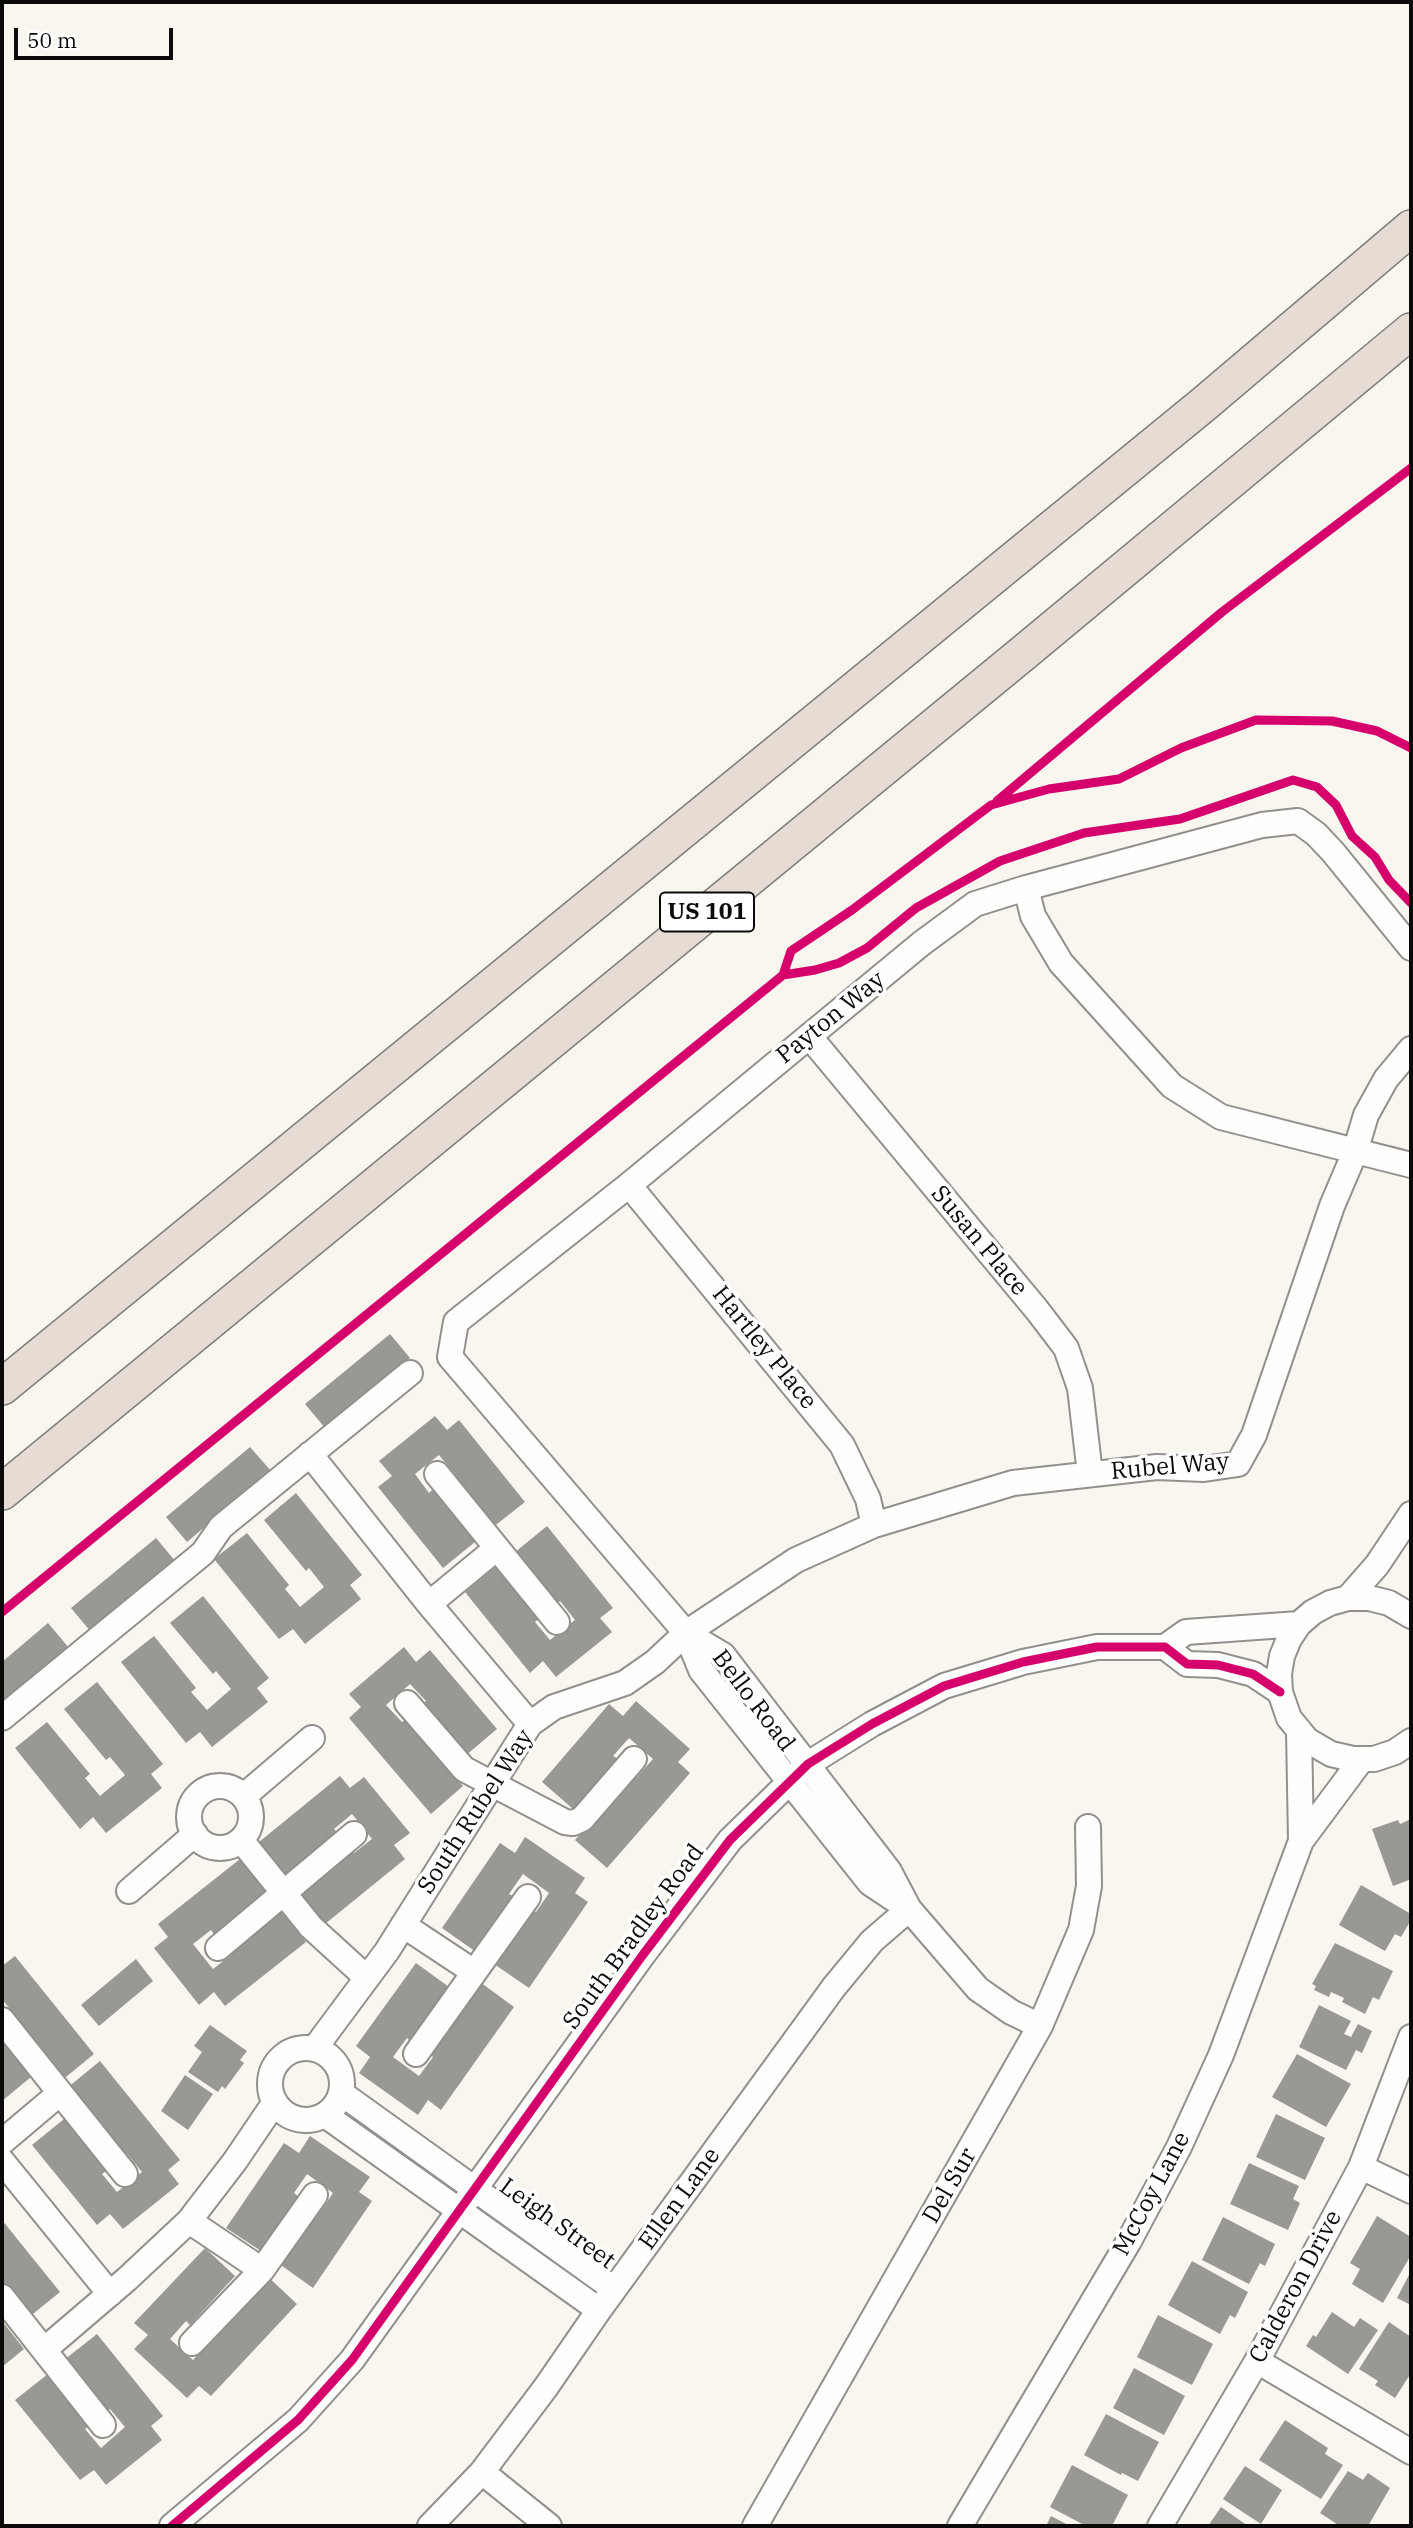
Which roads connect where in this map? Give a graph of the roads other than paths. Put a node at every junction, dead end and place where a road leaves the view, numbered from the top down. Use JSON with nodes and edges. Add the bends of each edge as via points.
{"nodes":[{"id":1,"x":1411,"y":228,"type":"edge"},
{"id":2,"x":1411,"y":331,"type":"edge"},
{"id":3,"x":1026,"y":888,"type":"junction"},
{"id":4,"x":1411,"y":948,"type":"edge"},
{"id":5,"x":808,"y":1036,"type":"junction"},
{"id":6,"x":1411,"y":1049,"type":"edge"},
{"id":7,"x":1355,"y":1152,"type":"junction"},
{"id":8,"x":1411,"y":1165,"type":"edge"},
{"id":9,"x":629,"y":1185,"type":"junction"},
{"id":10,"x":450,"y":1357,"type":"joint"},
{"id":11,"x":410,"y":1373,"type":"dead end"},
{"id":12,"x":2,"y":1387,"type":"edge"},
{"id":13,"x":310,"y":1454,"type":"junction"},
{"id":14,"x":437,"y":1474,"type":"dead end"},
{"id":15,"x":1090,"y":1474,"type":"junction"},
{"id":16,"x":2,"y":1492,"type":"edge"},
{"id":17,"x":1411,"y":1514,"type":"edge"},
{"id":18,"x":874,"y":1525,"type":"junction"},
{"id":19,"x":496,"y":1548,"type":"junction"},
{"id":20,"x":1348,"y":1598,"type":"junction"},
{"id":21,"x":429,"y":1604,"type":"junction"},
{"id":22,"x":1411,"y":1616,"type":"edge"},
{"id":23,"x":557,"y":1622,"type":"dead end"},
{"id":24,"x":1299,"y":1624,"type":"junction"},
{"id":25,"x":686,"y":1633,"type":"junction"},
{"id":26,"x":1165,"y":1647,"type":"junction"},
{"id":27,"x":1280,"y":1692,"type":"junction"},
{"id":28,"x":407,"y":1703,"type":"dead end"},
{"id":29,"x":2,"y":1717,"type":"edge"},
{"id":30,"x":530,"y":1724,"type":"junction"},
{"id":31,"x":1299,"y":1730,"type":"junction"},
{"id":32,"x":312,"y":1738,"type":"dead end"},
{"id":33,"x":1411,"y":1741,"type":"edge"},
{"id":34,"x":634,"y":1759,"type":"dead end"},
{"id":35,"x":1362,"y":1759,"type":"junction"},
{"id":36,"x":808,"y":1764,"type":"junction"},
{"id":37,"x":789,"y":1781,"type":"junction"},
{"id":38,"x":492,"y":1784,"type":"junction"},
{"id":39,"x":244,"y":1796,"type":"junction"},
{"id":40,"x":1088,"y":1827,"type":"dead end"},
{"id":41,"x":195,"y":1834,"type":"junction"},
{"id":42,"x":354,"y":1834,"type":"dead end"},
{"id":43,"x":241,"y":1840,"type":"junction"},
{"id":44,"x":1301,"y":1841,"type":"junction"},
{"id":45,"x":129,"y":1891,"type":"dead end"},
{"id":46,"x":284,"y":1893,"type":"junction"},
{"id":47,"x":528,"y":1897,"type":"dead end"},
{"id":48,"x":909,"y":1909,"type":"junction"},
{"id":49,"x":403,"y":1925,"type":"junction"},
{"id":50,"x":218,"y":1948,"type":"dead end"},
{"id":51,"x":474,"y":1972,"type":"junction"},
{"id":52,"x":367,"y":1978,"type":"junction"},
{"id":53,"x":2,"y":2020,"type":"edge"},
{"id":54,"x":1040,"y":2026,"type":"junction"},
{"id":55,"x":1411,"y":2037,"type":"edge"},
{"id":56,"x":315,"y":2048,"type":"junction"},
{"id":57,"x":416,"y":2054,"type":"dead end"},
{"id":58,"x":60,"y":2093,"type":"junction"},
{"id":59,"x":341,"y":2093,"type":"junction"},
{"id":60,"x":275,"y":2102,"type":"junction"},
{"id":61,"x":325,"y":2115,"type":"junction"},
{"id":62,"x":2,"y":2142,"type":"edge"},
{"id":63,"x":2,"y":2161,"type":"edge"},
{"id":64,"x":1361,"y":2167,"type":"junction"},
{"id":65,"x":125,"y":2174,"type":"dead end"},
{"id":66,"x":475,"y":2189,"type":"junction"},
{"id":67,"x":1411,"y":2191,"type":"edge"},
{"id":68,"x":315,"y":2195,"type":"dead end"},
{"id":69,"x":460,"y":2210,"type":"junction"},
{"id":70,"x":189,"y":2221,"type":"junction"},
{"id":71,"x":262,"y":2270,"type":"junction"},
{"id":72,"x":614,"y":2289,"type":"junction"},
{"id":73,"x":110,"y":2294,"type":"junction"},
{"id":74,"x":2,"y":2297,"type":"edge"},
{"id":75,"x":599,"y":2310,"type":"junction"},
{"id":76,"x":192,"y":2343,"type":"dead end"},
{"id":77,"x":44,"y":2350,"type":"junction"},
{"id":78,"x":1257,"y":2361,"type":"junction"},
{"id":79,"x":103,"y":2425,"type":"dead end"},
{"id":80,"x":1411,"y":2452,"type":"edge"},
{"id":81,"x":482,"y":2472,"type":"junction"},
{"id":82,"x":172,"y":2526,"type":"edge"},
{"id":83,"x":430,"y":2526,"type":"edge"},
{"id":84,"x":549,"y":2526,"type":"edge"},
{"id":85,"x":755,"y":2526,"type":"edge"},
{"id":86,"x":960,"y":2526,"type":"edge"},
{"id":87,"x":1160,"y":2526,"type":"edge"}],
"edges":[{"from":1,"to":12,"type":"highway","number":"US 101","via":[[1204,404]]},
{"from":2,"to":16,"type":"highway","number":"US 101"},
{"from":3,"to":4,"type":"street","name":"Payton Way","via":[[1262,825],[1298,821],[1333,852]]},
{"from":3,"to":5,"type":"street","name":"Payton Way","via":[[975,905]]},
{"from":3,"to":7,"type":"street","via":[[1033,916],[1061,963],[1172,1086],[1221,1117]]},
{"from":5,"to":9,"type":"street","name":"Payton Way"},
{"from":5,"to":15,"type":"street","name":"Susan Place","via":[[1066,1348],[1080,1388]]},
{"from":6,"to":7,"type":"street","name":"Rubel Way","via":[[1386,1079],[1366,1115]]},
{"from":7,"to":8,"type":"street"},
{"from":7,"to":15,"type":"street","name":"Rubel Way","via":[[1332,1206],[1254,1435],[1238,1464]]},
{"from":9,"to":10,"type":"street","name":"Payton Way","via":[[456,1322]]},
{"from":9,"to":18,"type":"street","name":"Hartley Place","via":[[842,1445],[869,1499]]},
{"from":10,"to":25,"type":"street","name":"Bello Road"},
{"from":11,"to":13,"type":"street"},
{"from":13,"to":21,"type":"street"},
{"from":13,"to":29,"type":"street","via":[[221,1527],[203,1553]]},
{"from":14,"to":19,"type":"street"},
{"from":15,"to":18,"type":"street","name":"Rubel Way","via":[[1013,1483]]},
{"from":17,"to":20,"type":"street"},
{"from":18,"to":25,"type":"street","name":"Rubel Way","via":[[796,1560]]},
{"from":19,"to":21,"type":"street"},
{"from":19,"to":23,"type":"street"},
{"from":20,"to":22,"type":"street","via":[[1389,1603]]},
{"from":20,"to":24,"type":"street","via":[[1313,1612]]},
{"from":21,"to":30,"type":"street"},
{"from":24,"to":26,"type":"street","name":"South Bradley Road","via":[[1186,1632]]},
{"from":24,"to":27,"type":"street","via":[[1282,1656]]},
{"from":25,"to":30,"type":"street","name":"South Rubel Way","via":[[625,1682],[554,1707]]},
{"from":25,"to":36,"type":"street","name":"Bello Road","via":[[723,1655]]},
{"from":25,"to":37,"type":"street","name":"Bello Road","via":[[701,1670]]},
{"from":26,"to":27,"type":"street","via":[[1188,1664],[1218,1665],[1253,1674]]},
{"from":26,"to":36,"type":"street","name":"South Bradley Road","via":[[1097,1647],[1023,1662],[944,1686]]},
{"from":27,"to":31,"type":"street","via":[[1289,1718]]},
{"from":28,"to":38,"type":"street","via":[[455,1762]]},
{"from":30,"to":38,"type":"street","name":"South Rubel Way"},
{"from":31,"to":35,"type":"street","via":[[1331,1754]]},
{"from":31,"to":44,"type":"street","name":"McCoy Lane"},
{"from":32,"to":39,"type":"street"},
{"from":33,"to":35,"type":"street","via":[[1395,1752]]},
{"from":34,"to":38,"type":"street","via":[[582,1819],[573,1823]]},
{"from":35,"to":44,"type":"street","name":"McCoy Lane"},
{"from":36,"to":37,"type":"street","name":"South Bradley Road"},
{"from":36,"to":48,"type":"street","name":"Bello Road","via":[[889,1871]]},
{"from":37,"to":48,"type":"street","name":"Bello Road","via":[[870,1883]]},
{"from":37,"to":66,"type":"street","name":"South Bradley Road","via":[[730,1840]]},
{"from":38,"to":49,"type":"street","name":"South Rubel Way"},
{"from":39,"to":41,"type":"street","via":[[222,1785],[200,1793],[189,1814]]},
{"from":39,"to":43,"type":"street","via":[[251,1819]]},
{"from":40,"to":54,"type":"street","name":"Del Sur","via":[[1089,1886],[1081,1930]]},
{"from":41,"to":43,"type":"street","via":[[206,1845],[218,1848]]},
{"from":41,"to":45,"type":"street"},
{"from":42,"to":46,"type":"street"},
{"from":43,"to":46,"type":"street"},
{"from":44,"to":86,"type":"street","name":"McCoy Lane","via":[[1221,2055],[1179,2147],[1129,2241]]},
{"from":46,"to":50,"type":"street"},
{"from":46,"to":52,"type":"street","via":[[311,1927]]},
{"from":47,"to":51,"type":"street"},
{"from":48,"to":54,"type":"street","name":"Bello Road","via":[[978,1989]]},
{"from":48,"to":72,"type":"street","name":"Ellen Lane","via":[[872,1941],[834,1987]]},
{"from":49,"to":51,"type":"street"},
{"from":49,"to":52,"type":"street","name":"South Rubel Way"},
{"from":51,"to":57,"type":"street"},
{"from":52,"to":56,"type":"street","name":"South Rubel Way"},
{"from":53,"to":58,"type":"street"},
{"from":54,"to":85,"type":"street","name":"Del Sur"},
{"from":55,"to":64,"type":"street","name":"Calderon Drive"},
{"from":56,"to":59,"type":"street","via":[[337,2065]]},
{"from":56,"to":60,"type":"street","via":[[287,2052],[277,2062],[270,2089]]},
{"from":58,"to":62,"type":"street"},
{"from":58,"to":65,"type":"street"},
{"from":59,"to":61,"type":"street"},
{"from":59,"to":66,"type":"street","name":"Leigh Street"},
{"from":60,"to":61,"type":"street","via":[[298,2119]]},
{"from":60,"to":70,"type":"street"},
{"from":61,"to":69,"type":"street","name":"Leigh Street"},
{"from":63,"to":73,"type":"street"},
{"from":64,"to":67,"type":"street"},
{"from":64,"to":78,"type":"street","name":"Calderon Drive"},
{"from":66,"to":69,"type":"street","name":"South Bradley Road"},
{"from":66,"to":72,"type":"street","name":"Leigh Street"},
{"from":68,"to":71,"type":"street"},
{"from":69,"to":75,"type":"street","name":"Leigh Street"},
{"from":69,"to":82,"type":"street","name":"South Bradley Road","via":[[352,2360],[307,2410]]},
{"from":70,"to":71,"type":"street"},
{"from":70,"to":73,"type":"street"},
{"from":71,"to":76,"type":"street"},
{"from":72,"to":75,"type":"street","name":"Ellen Lane"},
{"from":73,"to":77,"type":"street"},
{"from":74,"to":77,"type":"street"},
{"from":75,"to":81,"type":"street","name":"Ellen Lane"},
{"from":77,"to":79,"type":"street"},
{"from":78,"to":80,"type":"street"},
{"from":78,"to":87,"type":"street","name":"Calderon Drive"},
{"from":81,"to":83,"type":"street","name":"Ellen Lane"},
{"from":81,"to":84,"type":"street"}]}
